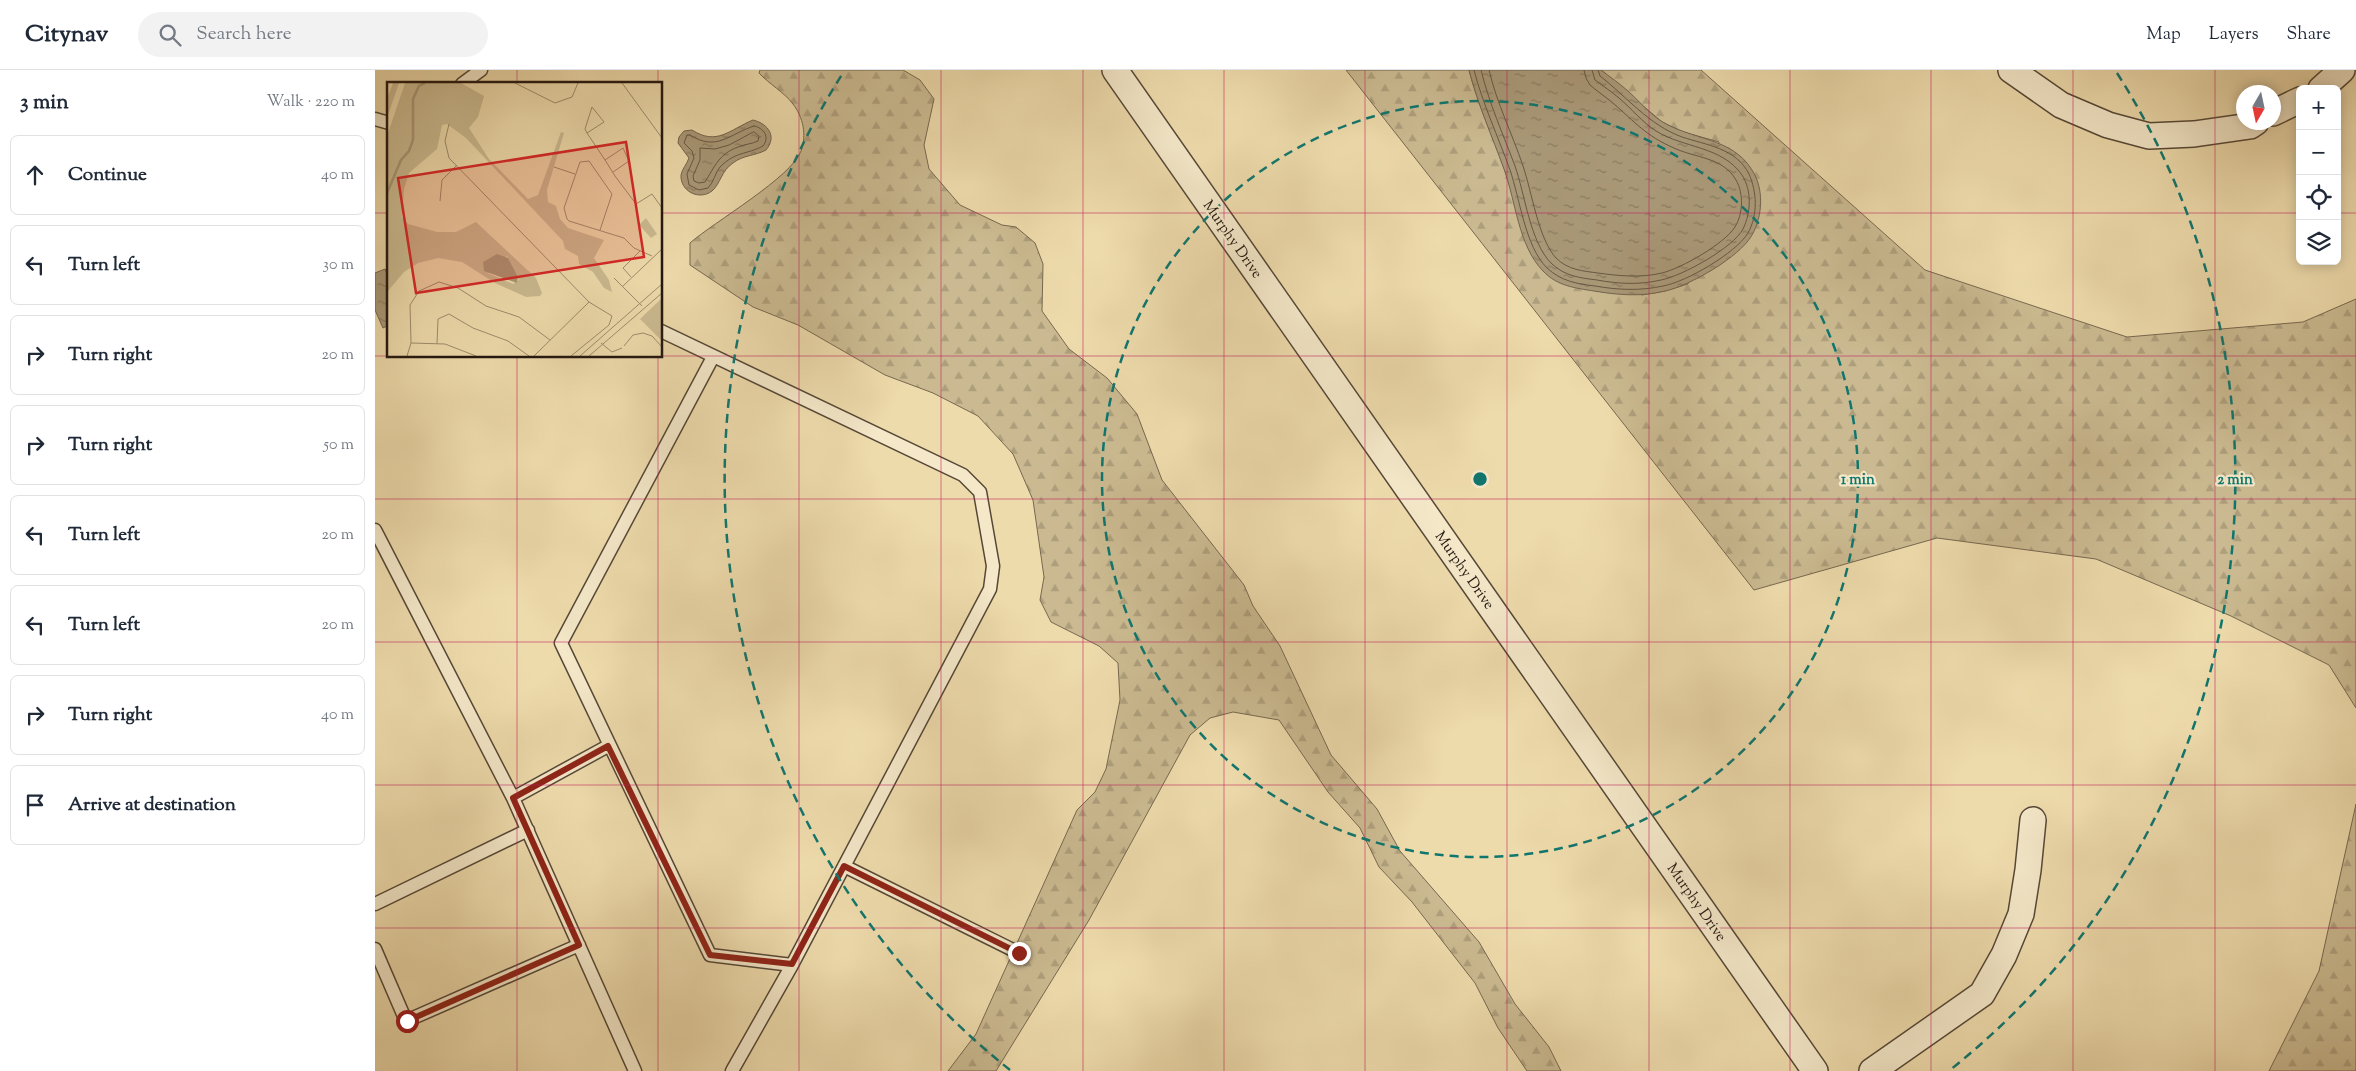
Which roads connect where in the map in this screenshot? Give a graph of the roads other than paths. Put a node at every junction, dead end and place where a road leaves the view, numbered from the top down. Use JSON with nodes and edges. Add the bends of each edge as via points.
{"nodes":[{"id":1,"x":481,"y":70,"type":"edge"},
{"id":2,"x":1115,"y":70,"type":"edge"},
{"id":3,"x":2011,"y":70,"type":"edge"},
{"id":4,"x":2342,"y":70,"type":"edge"},
{"id":5,"x":465,"y":82,"type":"edge"},
{"id":6,"x":2325,"y":85,"type":"edge"},
{"id":7,"x":2296,"y":102,"type":"edge"},
{"id":8,"x":2281,"y":110,"type":"edge"},
{"id":9,"x":2236,"y":128,"type":"edge"},
{"id":10,"x":663,"y":332,"type":"edge"},
{"id":11,"x":713,"y":357,"type":"junction"},
{"id":12,"x":375,"y":530,"type":"edge"},
{"id":13,"x":608,"y":746,"type":"junction"},
{"id":14,"x":513,"y":798,"type":"junction"},
{"id":15,"x":2033,"y":820,"type":"dead end"},
{"id":16,"x":528,"y":830,"type":"junction"},
{"id":17,"x":844,"y":866,"type":"junction"},
{"id":18,"x":375,"y":904,"type":"edge"},
{"id":19,"x":579,"y":945,"type":"junction"},
{"id":20,"x":375,"y":949,"type":"edge"},
{"id":21,"x":1019,"y":953,"type":"dead end"},
{"id":22,"x":792,"y":964,"type":"junction"},
{"id":23,"x":635,"y":1071,"type":"edge"},
{"id":24,"x":732,"y":1071,"type":"edge"},
{"id":25,"x":1815,"y":1071,"type":"edge"},
{"id":26,"x":1872,"y":1071,"type":"edge"}],
"edges":[{"from":1,"to":5,"type":"lane"},
{"from":2,"to":25,"type":"street","name":"Murphy Drive"},
{"from":3,"to":9,"type":"street","via":[[2061,105],[2107,125],[2149,136]]},
{"from":4,"to":6,"type":"street"},
{"from":7,"to":8,"type":"street"},
{"from":10,"to":11,"type":"lane"},
{"from":11,"to":13,"type":"lane","via":[[561,643]]},
{"from":11,"to":17,"type":"lane","via":[[963,475],[980,492],[993,566],[990,589]]},
{"from":12,"to":14,"type":"lane"},
{"from":13,"to":14,"type":"lane"},
{"from":13,"to":22,"type":"lane","via":[[710,955]]},
{"from":14,"to":16,"type":"lane"},
{"from":15,"to":26,"type":"street","via":[[2021,914],[1983,994]]},
{"from":16,"to":18,"type":"lane"},
{"from":16,"to":19,"type":"lane"},
{"from":17,"to":21,"type":"lane"},
{"from":17,"to":22,"type":"lane"},
{"from":19,"to":20,"type":"lane","via":[[407,1021]]},
{"from":19,"to":23,"type":"lane"},
{"from":22,"to":24,"type":"lane"}]}
